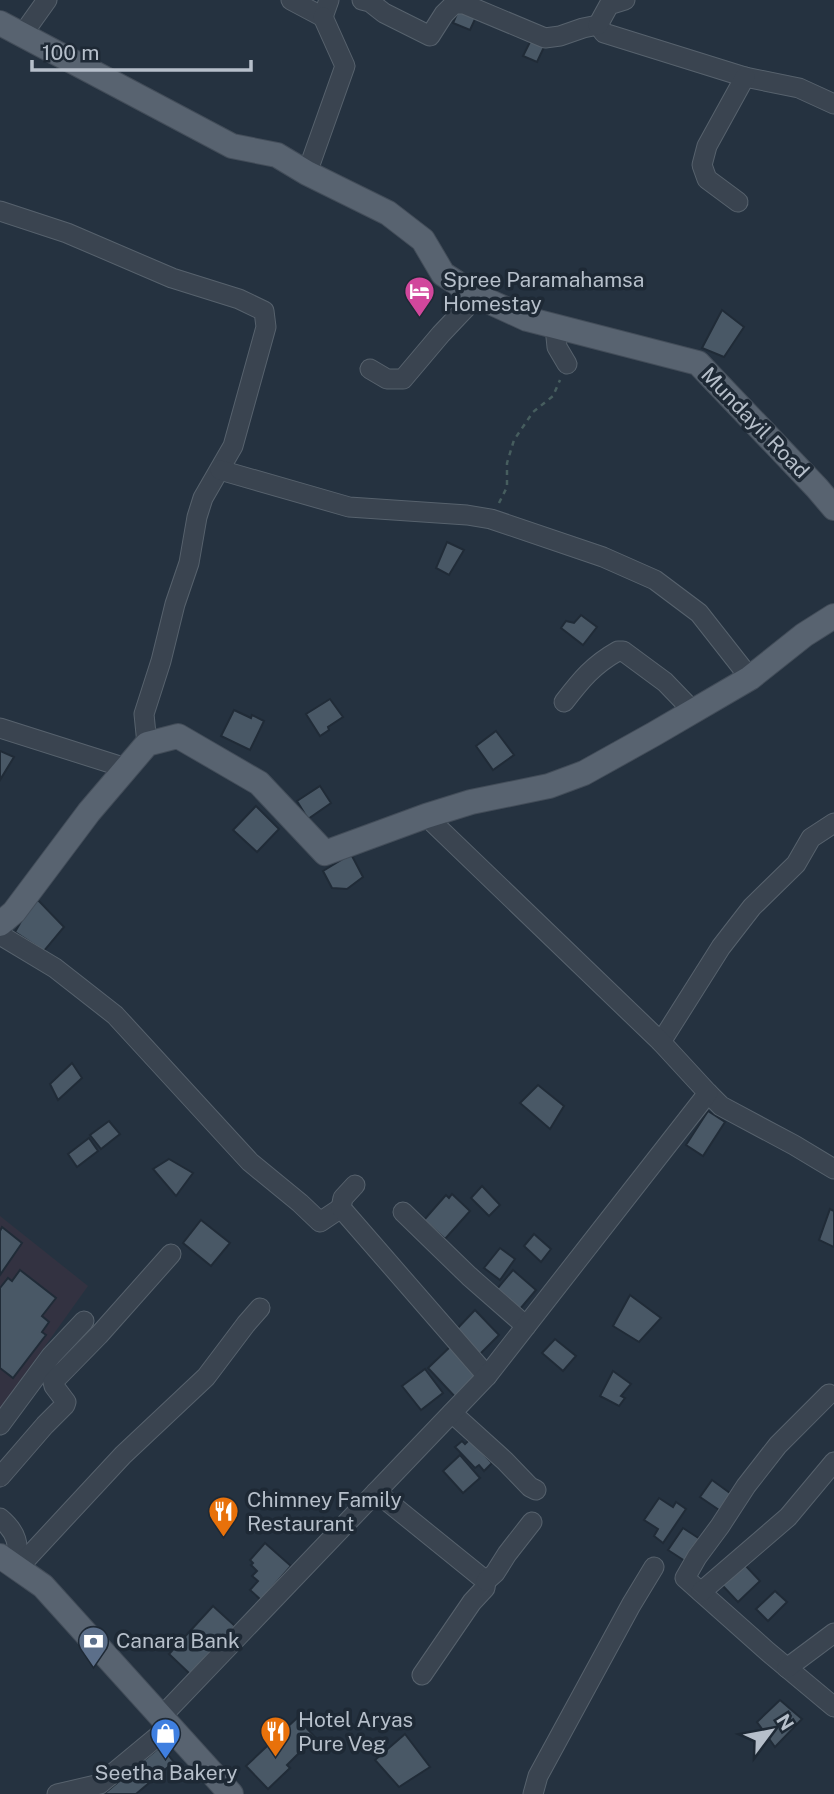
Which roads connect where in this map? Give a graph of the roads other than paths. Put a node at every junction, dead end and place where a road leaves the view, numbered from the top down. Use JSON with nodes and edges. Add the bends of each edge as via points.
{"nodes":[{"id":1,"x":47,"y":0,"type":"edge"},
{"id":2,"x":291,"y":0,"type":"edge"},
{"id":3,"x":362,"y":0,"type":"edge"},
{"id":4,"x":625,"y":0,"type":"edge"},
{"id":5,"x":326,"y":9,"type":"edge"},
{"id":6,"x":0,"y":23,"type":"edge"},
{"id":7,"x":597,"y":25,"type":"junction"},
{"id":8,"x":22,"y":35,"type":"junction"},
{"id":9,"x":745,"y":77,"type":"junction"},
{"id":10,"x":834,"y":104,"type":"edge"},
{"id":11,"x":307,"y":173,"type":"junction"},
{"id":12,"x":738,"y":202,"type":"dead end"},
{"id":13,"x":0,"y":211,"type":"edge"},
{"id":14,"x":477,"y":296,"type":"junction"},
{"id":15,"x":555,"y":327,"type":"junction"},
{"id":16,"x":567,"y":364,"type":"road end"},
{"id":17,"x":370,"y":369,"type":"dead end"},
{"id":18,"x":220,"y":470,"type":"junction"},
{"id":19,"x":834,"y":508,"type":"edge"},
{"id":20,"x":834,"y":615,"type":"edge"},
{"id":21,"x":750,"y":678,"type":"junction"},
{"id":22,"x":564,"y":702,"type":"dead end"},
{"id":23,"x":693,"y":711,"type":"junction"},
{"id":24,"x":0,"y":728,"type":"edge"},
{"id":25,"x":147,"y":744,"type":"junction"},
{"id":26,"x":126,"y":768,"type":"junction"},
{"id":27,"x":426,"y":816,"type":"junction"},
{"id":28,"x":834,"y":823,"type":"edge"},
{"id":29,"x":0,"y":924,"type":"edge"},
{"id":30,"x":0,"y":935,"type":"edge"},
{"id":31,"x":661,"y":1042,"type":"junction"},
{"id":32,"x":708,"y":1093,"type":"junction"},
{"id":33,"x":834,"y":1169,"type":"edge"},
{"id":34,"x":355,"y":1185,"type":"dead end"},
{"id":35,"x":341,"y":1208,"type":"junction"},
{"id":36,"x":403,"y":1212,"type":"dead end"},
{"id":37,"x":171,"y":1254,"type":"dead end"},
{"id":38,"x":260,"y":1308,"type":"dead end"},
{"id":39,"x":84,"y":1321,"type":"dead end"},
{"id":40,"x":526,"y":1326,"type":"junction"},
{"id":41,"x":486,"y":1376,"type":"junction"},
{"id":42,"x":830,"y":1394,"type":"dead end"},
{"id":43,"x":452,"y":1413,"type":"junction"},
{"id":44,"x":0,"y":1425,"type":"edge"},
{"id":45,"x":834,"y":1462,"type":"edge"},
{"id":46,"x":0,"y":1477,"type":"edge"},
{"id":47,"x":536,"y":1490,"type":"dead end"},
{"id":48,"x":376,"y":1492,"type":"junction"},
{"id":49,"x":0,"y":1518,"type":"edge"},
{"id":50,"x":532,"y":1522,"type":"dead end"},
{"id":51,"x":9,"y":1562,"type":"edge"},
{"id":52,"x":654,"y":1567,"type":"dead end"},
{"id":53,"x":486,"y":1581,"type":"junction"},
{"id":54,"x":701,"y":1592,"type":"junction"},
{"id":55,"x":834,"y":1633,"type":"edge"},
{"id":56,"x":787,"y":1668,"type":"junction"},
{"id":57,"x":422,"y":1675,"type":"dead end"},
{"id":58,"x":834,"y":1707,"type":"edge"},
{"id":59,"x":166,"y":1721,"type":"junction"},
{"id":60,"x":57,"y":1794,"type":"edge"},
{"id":61,"x":231,"y":1794,"type":"edge"},
{"id":62,"x":533,"y":1794,"type":"edge"}],
"edges":[{"from":1,"to":8,"type":"street"},
{"from":2,"to":5,"type":"street"},
{"from":3,"to":7,"type":"street","via":[[430,36],[454,4],[545,38]]},
{"from":4,"to":7,"type":"street","via":[[609,5]]},
{"from":5,"to":11,"type":"street","via":[[345,66]]},
{"from":6,"to":8,"type":"main road","name":"Mundayil Road"},
{"from":7,"to":9,"type":"street","via":[[604,33]]},
{"from":8,"to":11,"type":"main road","name":"Mundayil Road","via":[[232,146],[277,155]]},
{"from":9,"to":10,"type":"street","via":[[799,89]]},
{"from":9,"to":12,"type":"street","via":[[702,164],[707,179]]},
{"from":11,"to":14,"type":"main road","name":"Mundayil Road","via":[[388,213],[423,240],[443,274]]},
{"from":13,"to":18,"type":"street","via":[[264,311],[266,327],[240,426]]},
{"from":14,"to":15,"type":"main road","name":"Mundayil Road"},
{"from":14,"to":17,"type":"street","via":[[403,379],[387,379]]},
{"from":15,"to":16,"type":"street","via":[[557,347]]},
{"from":15,"to":19,"type":"main road","name":"Mundayil Road","via":[[698,363]]},
{"from":18,"to":21,"type":"street","via":[[349,507],[491,519],[603,556],[655,580],[699,613]]},
{"from":18,"to":25,"type":"street","via":[[197,517],[189,563],[144,714]]},
{"from":20,"to":21,"type":"main road"},
{"from":21,"to":23,"type":"main road"},
{"from":22,"to":23,"type":"street","via":[[593,667],[622,651],[665,682]]},
{"from":23,"to":27,"type":"main road","via":[[566,780]]},
{"from":24,"to":26,"type":"street"},
{"from":25,"to":26,"type":"main road"},
{"from":25,"to":27,"type":"main road","via":[[178,736],[259,783],[324,853]]},
{"from":26,"to":29,"type":"main road"},
{"from":27,"to":31,"type":"street"},
{"from":28,"to":31,"type":"street","via":[[811,838],[796,864],[752,907]]},
{"from":30,"to":35,"type":"street","via":[[55,968],[115,1015],[250,1162],[320,1222]]},
{"from":31,"to":32,"type":"street"},
{"from":32,"to":33,"type":"street","via":[[721,1106]]},
{"from":32,"to":40,"type":"street"},
{"from":34,"to":35,"type":"street"},
{"from":35,"to":41,"type":"street"},
{"from":36,"to":40,"type":"street"},
{"from":37,"to":46,"type":"street","via":[[53,1382],[65,1405]]},
{"from":38,"to":51,"type":"street","via":[[206,1377]]},
{"from":39,"to":44,"type":"street","via":[[51,1356]]},
{"from":40,"to":41,"type":"street"},
{"from":41,"to":43,"type":"street"},
{"from":42,"to":54,"type":"street","via":[[778,1445],[697,1558],[685,1578]]},
{"from":43,"to":47,"type":"street"},
{"from":43,"to":48,"type":"street"},
{"from":45,"to":54,"type":"street","via":[[788,1517]]},
{"from":48,"to":53,"type":"street"},
{"from":48,"to":59,"type":"street"},
{"from":49,"to":51,"type":"street","via":[[18,1541]]},
{"from":50,"to":53,"type":"street"},
{"from":51,"to":59,"type":"main road","via":[[43,1586]]},
{"from":52,"to":62,"type":"street","via":[[538,1776]]},
{"from":53,"to":57,"type":"street"},
{"from":54,"to":56,"type":"street"},
{"from":55,"to":56,"type":"street"},
{"from":56,"to":58,"type":"street"},
{"from":59,"to":60,"type":"street","via":[[100,1784]]},
{"from":59,"to":61,"type":"main road"}]}
